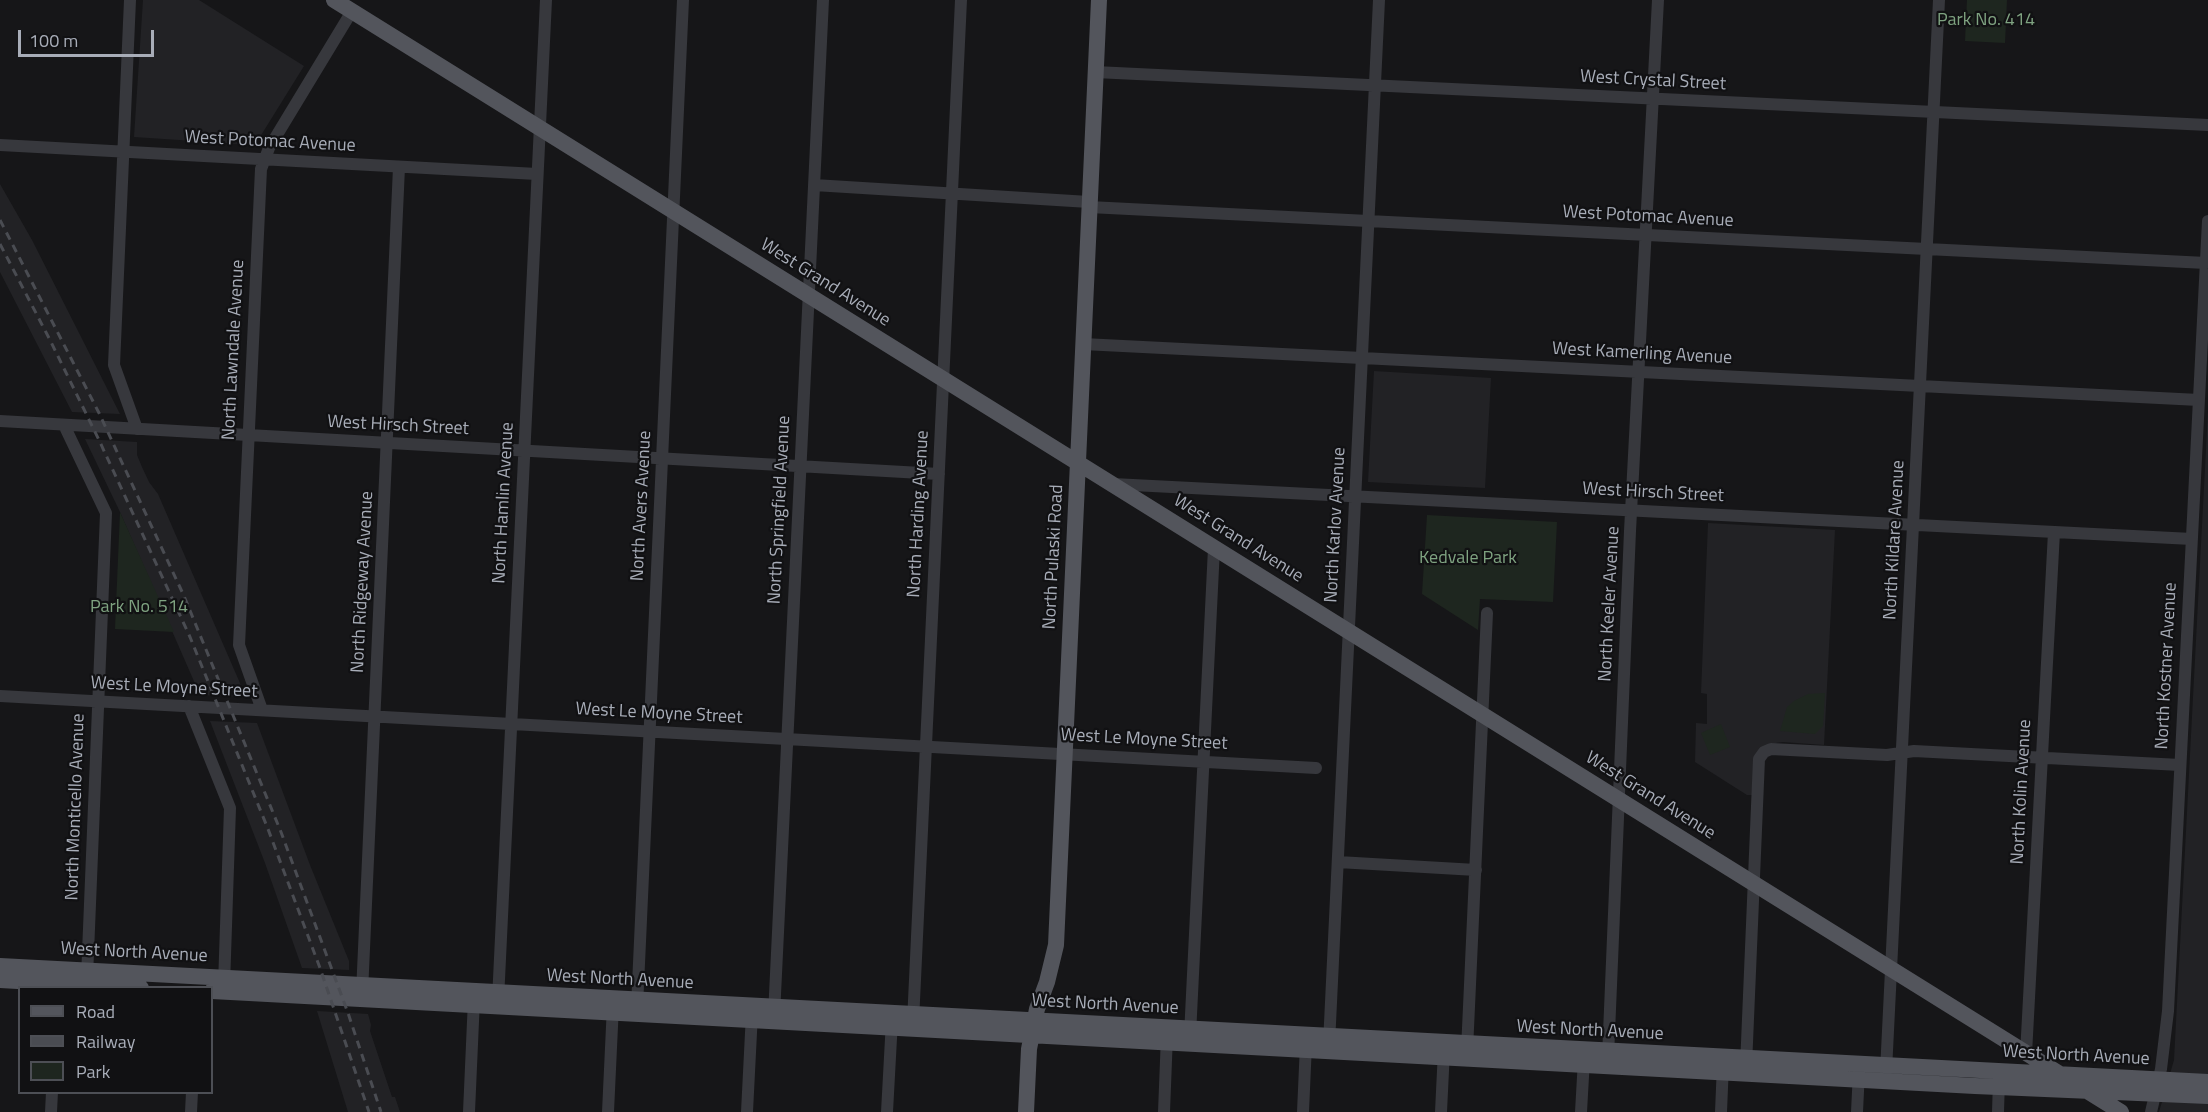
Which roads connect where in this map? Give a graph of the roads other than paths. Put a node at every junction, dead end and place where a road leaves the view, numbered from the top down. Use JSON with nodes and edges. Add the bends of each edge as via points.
{"nodes":[{"id":1,"x":130,"y":0,"type":"edge"},
{"id":2,"x":334,"y":0,"type":"edge"},
{"id":3,"x":546,"y":0,"type":"edge"},
{"id":4,"x":683,"y":0,"type":"edge"},
{"id":5,"x":823,"y":0,"type":"edge"},
{"id":6,"x":961,"y":0,"type":"edge"},
{"id":7,"x":1099,"y":0,"type":"edge"},
{"id":8,"x":1379,"y":0,"type":"edge"},
{"id":9,"x":1658,"y":0,"type":"edge"},
{"id":10,"x":1940,"y":0,"type":"edge"},
{"id":11,"x":352,"y":11,"type":"junction"},
{"id":12,"x":1095,"y":72,"type":"junction"},
{"id":13,"x":1375,"y":86,"type":"junction"},
{"id":14,"x":1653,"y":99,"type":"junction"},
{"id":15,"x":1934,"y":112,"type":"junction"},
{"id":16,"x":2208,"y":125,"type":"edge"},
{"id":17,"x":540,"y":128,"type":"junction"},
{"id":18,"x":0,"y":145,"type":"edge"},
{"id":19,"x":123,"y":152,"type":"junction"},
{"id":20,"x":263,"y":160,"type":"junction"},
{"id":21,"x":399,"y":167,"type":"junction"},
{"id":22,"x":537,"y":174,"type":"junction"},
{"id":23,"x":814,"y":185,"type":"junction"},
{"id":24,"x":952,"y":194,"type":"junction"},
{"id":25,"x":1089,"y":205,"type":"junction"},
{"id":26,"x":674,"y":210,"type":"junction"},
{"id":27,"x":1369,"y":221,"type":"junction"},
{"id":28,"x":2208,"y":221,"type":"edge"},
{"id":29,"x":1646,"y":235,"type":"junction"},
{"id":30,"x":1927,"y":249,"type":"junction"},
{"id":31,"x":2206,"y":263,"type":"junction"},
{"id":32,"x":808,"y":295,"type":"junction"},
{"id":33,"x":1083,"y":344,"type":"junction"},
{"id":34,"x":1362,"y":358,"type":"junction"},
{"id":35,"x":1639,"y":372,"type":"junction"},
{"id":36,"x":943,"y":379,"type":"junction"},
{"id":37,"x":1920,"y":386,"type":"junction"},
{"id":38,"x":2199,"y":400,"type":"junction"},
{"id":39,"x":0,"y":421,"type":"edge"},
{"id":40,"x":64,"y":425,"type":"junction"},
{"id":41,"x":137,"y":429,"type":"junction"},
{"id":42,"x":248,"y":435,"type":"junction"},
{"id":43,"x":387,"y":443,"type":"junction"},
{"id":44,"x":524,"y":451,"type":"junction"},
{"id":45,"x":662,"y":459,"type":"junction"},
{"id":46,"x":1078,"y":463,"type":"junction"},
{"id":47,"x":800,"y":466,"type":"junction"},
{"id":48,"x":939,"y":474,"type":"junction"},
{"id":49,"x":1112,"y":484,"type":"junction"},
{"id":50,"x":1356,"y":497,"type":"junction"},
{"id":51,"x":1632,"y":510,"type":"junction"},
{"id":52,"x":1914,"y":525,"type":"junction"},
{"id":53,"x":2054,"y":532,"type":"junction"},
{"id":54,"x":2192,"y":538,"type":"junction"},
{"id":55,"x":1214,"y":548,"type":"junction"},
{"id":56,"x":1488,"y":613,"type":"dead end"},
{"id":57,"x":1349,"y":632,"type":"junction"},
{"id":58,"x":0,"y":696,"type":"edge"},
{"id":59,"x":98,"y":701,"type":"junction"},
{"id":60,"x":189,"y":706,"type":"junction"},
{"id":61,"x":262,"y":711,"type":"junction"},
{"id":62,"x":1483,"y":716,"type":"junction"},
{"id":63,"x":374,"y":717,"type":"junction"},
{"id":64,"x":511,"y":724,"type":"junction"},
{"id":65,"x":650,"y":732,"type":"junction"},
{"id":66,"x":787,"y":740,"type":"junction"},
{"id":67,"x":926,"y":747,"type":"junction"},
{"id":68,"x":1902,"y":753,"type":"junction"},
{"id":69,"x":1065,"y":755,"type":"junction"},
{"id":70,"x":2042,"y":758,"type":"junction"},
{"id":71,"x":1203,"y":761,"type":"junction"},
{"id":72,"x":2180,"y":765,"type":"junction"},
{"id":73,"x":1316,"y":768,"type":"dead end"},
{"id":74,"x":1619,"y":800,"type":"junction"},
{"id":75,"x":1338,"y":862,"type":"junction"},
{"id":76,"x":1476,"y":870,"type":"junction"},
{"id":77,"x":1755,"y":885,"type":"junction"},
{"id":78,"x":0,"y":966,"type":"edge"},
{"id":79,"x":1891,"y":970,"type":"junction"},
{"id":80,"x":87,"y":977,"type":"junction"},
{"id":81,"x":0,"y":980,"type":"edge"},
{"id":82,"x":58,"y":980,"type":"edge"},
{"id":83,"x":197,"y":982,"type":"edge"},
{"id":84,"x":136,"y":986,"type":"edge"},
{"id":85,"x":220,"y":987,"type":"edge"},
{"id":86,"x":362,"y":992,"type":"junction"},
{"id":87,"x":474,"y":999,"type":"junction"},
{"id":88,"x":498,"y":1000,"type":"junction"},
{"id":89,"x":613,"y":1006,"type":"junction"},
{"id":90,"x":637,"y":1007,"type":"junction"},
{"id":91,"x":752,"y":1013,"type":"junction"},
{"id":92,"x":774,"y":1015,"type":"junction"},
{"id":93,"x":892,"y":1021,"type":"junction"},
{"id":94,"x":913,"y":1022,"type":"junction"},
{"id":95,"x":1033,"y":1028,"type":"junction"},
{"id":96,"x":1167,"y":1035,"type":"junction"},
{"id":97,"x":1190,"y":1037,"type":"junction"},
{"id":98,"x":1306,"y":1043,"type":"junction"},
{"id":99,"x":1329,"y":1044,"type":"junction"},
{"id":100,"x":1444,"y":1050,"type":"junction"},
{"id":101,"x":1467,"y":1051,"type":"junction"},
{"id":102,"x":2026,"y":1053,"type":"junction"},
{"id":103,"x":1584,"y":1057,"type":"junction"},
{"id":104,"x":1608,"y":1059,"type":"junction"},
{"id":105,"x":1723,"y":1065,"type":"junction"},
{"id":106,"x":1746,"y":1066,"type":"junction"},
{"id":107,"x":1859,"y":1072,"type":"junction"},
{"id":108,"x":1886,"y":1074,"type":"junction"},
{"id":109,"x":2059,"y":1074,"type":"junction"},
{"id":110,"x":1999,"y":1080,"type":"junction"},
{"id":111,"x":2208,"y":1082,"type":"edge"},
{"id":112,"x":2157,"y":1087,"type":"junction"},
{"id":113,"x":2086,"y":1091,"type":"junction"},
{"id":114,"x":52,"y":1094,"type":"edge"},
{"id":115,"x":192,"y":1094,"type":"edge"},
{"id":116,"x":2208,"y":1096,"type":"edge"},
{"id":117,"x":51,"y":1112,"type":"edge"},
{"id":118,"x":190,"y":1112,"type":"edge"},
{"id":119,"x":469,"y":1112,"type":"edge"},
{"id":120,"x":608,"y":1112,"type":"edge"},
{"id":121,"x":747,"y":1112,"type":"edge"},
{"id":122,"x":887,"y":1112,"type":"edge"},
{"id":123,"x":1026,"y":1112,"type":"edge"},
{"id":124,"x":1164,"y":1112,"type":"edge"},
{"id":125,"x":1303,"y":1112,"type":"edge"},
{"id":126,"x":1440,"y":1112,"type":"edge"},
{"id":127,"x":1581,"y":1112,"type":"edge"},
{"id":128,"x":1721,"y":1112,"type":"edge"},
{"id":129,"x":1857,"y":1112,"type":"edge"},
{"id":130,"x":1998,"y":1112,"type":"edge"},
{"id":131,"x":2121,"y":1112,"type":"edge"},
{"id":132,"x":2151,"y":1112,"type":"edge"}],
"edges":[{"from":1,"to":19,"type":"street"},
{"from":2,"to":11,"type":"main road","name":"West Grand Avenue"},
{"from":3,"to":17,"type":"street","name":"North Hamlin Avenue"},
{"from":4,"to":26,"type":"street","name":"North Avers Avenue"},
{"from":5,"to":23,"type":"street","name":"North Springfield Avenue"},
{"from":6,"to":24,"type":"street","name":"North Harding Avenue"},
{"from":7,"to":12,"type":"main road","name":"North Pulaski Road"},
{"from":8,"to":13,"type":"street","name":"North Karlov Avenue"},
{"from":9,"to":14,"type":"street","name":"North Keeler Avenue"},
{"from":10,"to":15,"type":"street","name":"North Kildare Avenue"},
{"from":11,"to":17,"type":"main road","name":"West Grand Avenue"},
{"from":11,"to":20,"type":"street","name":"North Lawndale Avenue"},
{"from":12,"to":13,"type":"street","name":"West Crystal Street"},
{"from":12,"to":25,"type":"main road","name":"North Pulaski Road"},
{"from":13,"to":14,"type":"street","name":"West Crystal Street"},
{"from":13,"to":27,"type":"street","name":"North Karlov Avenue"},
{"from":14,"to":15,"type":"street","name":"West Crystal Street"},
{"from":14,"to":29,"type":"street","name":"North Keeler Avenue"},
{"from":15,"to":16,"type":"street","name":"West Crystal Street"},
{"from":15,"to":30,"type":"street","name":"North Kildare Avenue"},
{"from":17,"to":22,"type":"street","name":"North Hamlin Avenue"},
{"from":17,"to":26,"type":"main road","name":"West Grand Avenue"},
{"from":18,"to":19,"type":"street","name":"West Potomac Avenue"},
{"from":19,"to":20,"type":"street","name":"West Potomac Avenue"},
{"from":19,"to":41,"type":"street","via":[[114,365]]},
{"from":20,"to":21,"type":"street","name":"West Potomac Avenue"},
{"from":20,"to":42,"type":"street","name":"North Lawndale Avenue"},
{"from":21,"to":22,"type":"street","name":"West Potomac Avenue"},
{"from":21,"to":43,"type":"street","name":"North Ridgeway Avenue"},
{"from":22,"to":44,"type":"street","name":"North Hamlin Avenue"},
{"from":23,"to":24,"type":"street","name":"West Potomac Avenue"},
{"from":23,"to":32,"type":"street","name":"North Springfield Avenue"},
{"from":24,"to":25,"type":"street","name":"West Potomac Avenue"},
{"from":24,"to":36,"type":"street","name":"North Harding Avenue"},
{"from":25,"to":27,"type":"street","name":"West Potomac Avenue"},
{"from":25,"to":33,"type":"main road","name":"North Pulaski Road"},
{"from":26,"to":32,"type":"main road","name":"West Grand Avenue"},
{"from":26,"to":45,"type":"street","name":"North Avers Avenue"},
{"from":27,"to":29,"type":"street","name":"West Potomac Avenue"},
{"from":27,"to":34,"type":"street","name":"North Karlov Avenue"},
{"from":28,"to":31,"type":"street","name":"North Kostner Avenue"},
{"from":29,"to":30,"type":"street","name":"West Potomac Avenue"},
{"from":29,"to":35,"type":"street","name":"North Keeler Avenue"},
{"from":30,"to":31,"type":"street","name":"West Potomac Avenue"},
{"from":30,"to":37,"type":"street","name":"North Kildare Avenue"},
{"from":31,"to":38,"type":"street","name":"North Kostner Avenue"},
{"from":32,"to":36,"type":"main road","name":"West Grand Avenue"},
{"from":32,"to":47,"type":"street","name":"North Springfield Avenue"},
{"from":33,"to":34,"type":"street","name":"West Kamerling Avenue"},
{"from":33,"to":46,"type":"main road","name":"North Pulaski Road"},
{"from":34,"to":35,"type":"street","name":"West Kamerling Avenue"},
{"from":34,"to":50,"type":"street","name":"North Karlov Avenue"},
{"from":35,"to":37,"type":"street","name":"West Kamerling Avenue"},
{"from":35,"to":51,"type":"street","name":"North Keeler Avenue"},
{"from":36,"to":46,"type":"main road","name":"West Grand Avenue"},
{"from":36,"to":48,"type":"street","name":"North Harding Avenue"},
{"from":37,"to":38,"type":"street","name":"West Kamerling Avenue"},
{"from":37,"to":52,"type":"street","name":"North Kildare Avenue"},
{"from":38,"to":54,"type":"street","name":"North Kostner Avenue"},
{"from":39,"to":40,"type":"street","name":"West Hirsch Street"},
{"from":40,"to":41,"type":"street","name":"West Hirsch Street"},
{"from":40,"to":59,"type":"street","name":"North Monticello Avenue","via":[[106,513]]},
{"from":41,"to":42,"type":"street","name":"West Hirsch Street"},
{"from":42,"to":43,"type":"street","name":"West Hirsch Street"},
{"from":42,"to":61,"type":"street","name":"North Lawndale Avenue","via":[[239,645]]},
{"from":43,"to":44,"type":"street","name":"West Hirsch Street"},
{"from":43,"to":63,"type":"street","name":"North Ridgeway Avenue"},
{"from":44,"to":45,"type":"street","name":"West Hirsch Street"},
{"from":44,"to":64,"type":"street","name":"North Hamlin Avenue"},
{"from":45,"to":47,"type":"street","name":"West Hirsch Street"},
{"from":45,"to":65,"type":"street","name":"North Avers Avenue"},
{"from":46,"to":49,"type":"main road","name":"West Grand Avenue"},
{"from":46,"to":69,"type":"main road","name":"North Pulaski Road"},
{"from":47,"to":48,"type":"street","name":"West Hirsch Street"},
{"from":47,"to":66,"type":"street","name":"North Springfield Avenue"},
{"from":48,"to":67,"type":"street","name":"North Harding Avenue"},
{"from":49,"to":50,"type":"street","name":"West Hirsch Street"},
{"from":49,"to":55,"type":"main road","name":"West Grand Avenue"},
{"from":50,"to":51,"type":"street","name":"West Hirsch Street"},
{"from":50,"to":57,"type":"street","name":"North Karlov Avenue"},
{"from":51,"to":52,"type":"street","name":"West Hirsch Street"},
{"from":51,"to":74,"type":"street","name":"North Keeler Avenue"},
{"from":52,"to":53,"type":"street","name":"West Hirsch Street"},
{"from":52,"to":68,"type":"street","name":"North Kildare Avenue"},
{"from":53,"to":54,"type":"street","name":"West Hirsch Street"},
{"from":53,"to":70,"type":"street","name":"North Kolin Avenue"},
{"from":54,"to":72,"type":"street","name":"North Kostner Avenue"},
{"from":55,"to":57,"type":"main road","name":"West Grand Avenue"},
{"from":55,"to":71,"type":"street"},
{"from":56,"to":62,"type":"street"},
{"from":57,"to":62,"type":"main road","name":"West Grand Avenue"},
{"from":57,"to":75,"type":"street","name":"North Karlov Avenue"},
{"from":58,"to":59,"type":"street","name":"West Le Moyne Street"},
{"from":59,"to":60,"type":"street","name":"West Le Moyne Street"},
{"from":59,"to":80,"type":"street","name":"North Monticello Avenue"},
{"from":60,"to":61,"type":"street","name":"West Le Moyne Street"},
{"from":60,"to":85,"type":"street","via":[[230,808]]},
{"from":61,"to":63,"type":"street","name":"West Le Moyne Street"},
{"from":62,"to":74,"type":"main road","name":"West Grand Avenue"},
{"from":62,"to":76,"type":"street"},
{"from":63,"to":64,"type":"street","name":"West Le Moyne Street"},
{"from":63,"to":86,"type":"street","name":"North Ridgeway Avenue"},
{"from":64,"to":65,"type":"street","name":"West Le Moyne Street"},
{"from":64,"to":88,"type":"street","name":"North Hamlin Avenue"},
{"from":65,"to":66,"type":"street","name":"West Le Moyne Street"},
{"from":65,"to":90,"type":"street","name":"North Avers Avenue"},
{"from":66,"to":67,"type":"street","name":"West Le Moyne Street"},
{"from":66,"to":92,"type":"street","name":"North Springfield Avenue"},
{"from":67,"to":69,"type":"street","name":"West Le Moyne Street"},
{"from":67,"to":94,"type":"street","name":"North Harding Avenue"},
{"from":68,"to":70,"type":"street"},
{"from":68,"to":77,"type":"street","via":[[1771,749],[1764,752],[1759,759]]},
{"from":68,"to":79,"type":"street","name":"North Kildare Avenue"},
{"from":69,"to":71,"type":"street","name":"West Le Moyne Street"},
{"from":69,"to":95,"type":"main road","name":"North Pulaski Road","via":[[1056,945]]},
{"from":70,"to":72,"type":"street"},
{"from":70,"to":102,"type":"street","name":"North Kolin Avenue"},
{"from":71,"to":73,"type":"street","name":"West Le Moyne Street"},
{"from":71,"to":97,"type":"street"},
{"from":72,"to":112,"type":"street","name":"North Kostner Avenue","via":[[2168,1011]]},
{"from":74,"to":77,"type":"main road","name":"West Grand Avenue"},
{"from":74,"to":104,"type":"street","name":"North Keeler Avenue"},
{"from":75,"to":76,"type":"street"},
{"from":75,"to":99,"type":"street","name":"North Karlov Avenue"},
{"from":76,"to":101,"type":"street"},
{"from":77,"to":79,"type":"main road","name":"West Grand Avenue"},
{"from":77,"to":106,"type":"street"},
{"from":78,"to":82,"type":"main road","name":"West North Avenue"},
{"from":79,"to":102,"type":"main road","name":"West Grand Avenue"},
{"from":79,"to":108,"type":"street","name":"North Kildare Avenue"},
{"from":80,"to":82,"type":"main road","name":"West North Avenue"},
{"from":80,"to":83,"type":"main road","name":"West North Avenue"},
{"from":80,"to":84,"type":"main road","name":"West North Avenue"},
{"from":81,"to":82,"type":"main road","name":"West North Avenue"},
{"from":83,"to":85,"type":"main road","name":"West North Avenue"},
{"from":85,"to":86,"type":"main road","name":"West North Avenue"},
{"from":86,"to":87,"type":"main road","name":"West North Avenue"},
{"from":87,"to":88,"type":"main road","name":"West North Avenue"},
{"from":87,"to":119,"type":"street"},
{"from":88,"to":89,"type":"main road","name":"West North Avenue"},
{"from":89,"to":90,"type":"main road","name":"West North Avenue"},
{"from":89,"to":120,"type":"street"},
{"from":90,"to":91,"type":"main road","name":"West North Avenue"},
{"from":91,"to":92,"type":"main road","name":"West North Avenue"},
{"from":91,"to":121,"type":"street"},
{"from":92,"to":93,"type":"main road","name":"West North Avenue"},
{"from":93,"to":94,"type":"main road","name":"West North Avenue"},
{"from":93,"to":122,"type":"street"},
{"from":94,"to":95,"type":"main road","name":"West North Avenue"},
{"from":95,"to":96,"type":"main road","name":"West North Avenue"},
{"from":95,"to":123,"type":"main road","name":"North Pulaski Road"},
{"from":96,"to":97,"type":"main road","name":"West North Avenue"},
{"from":96,"to":124,"type":"street"},
{"from":97,"to":98,"type":"main road","name":"West North Avenue"},
{"from":98,"to":99,"type":"main road","name":"West North Avenue"},
{"from":98,"to":125,"type":"street"},
{"from":99,"to":100,"type":"main road","name":"West North Avenue"},
{"from":100,"to":101,"type":"main road","name":"West North Avenue"},
{"from":100,"to":126,"type":"street"},
{"from":101,"to":103,"type":"main road","name":"West North Avenue"},
{"from":102,"to":109,"type":"main road","name":"West Grand Avenue"},
{"from":103,"to":104,"type":"main road","name":"West North Avenue"},
{"from":103,"to":127,"type":"street"},
{"from":104,"to":105,"type":"main road","name":"West North Avenue"},
{"from":105,"to":106,"type":"main road","name":"West North Avenue"},
{"from":105,"to":128,"type":"street"},
{"from":106,"to":107,"type":"main road","name":"West North Avenue"},
{"from":107,"to":108,"type":"main road","name":"West North Avenue"},
{"from":107,"to":129,"type":"street"},
{"from":108,"to":110,"type":"main road","name":"West North Avenue"},
{"from":109,"to":110,"type":"main road","name":"West North Avenue"},
{"from":109,"to":112,"type":"main road","name":"West North Avenue"},
{"from":109,"to":113,"type":"main road","name":"West Grand Avenue"},
{"from":110,"to":113,"type":"main road","name":"West North Avenue"},
{"from":110,"to":130,"type":"street"},
{"from":111,"to":112,"type":"main road","name":"West North Avenue"},
{"from":112,"to":113,"type":"main road","name":"West North Avenue"},
{"from":112,"to":116,"type":"main road","name":"West North Avenue"},
{"from":112,"to":132,"type":"street","name":"North Kostner Avenue"},
{"from":113,"to":131,"type":"main road","name":"West Grand Avenue"},
{"from":114,"to":117,"type":"street"},
{"from":115,"to":118,"type":"street"}]}
